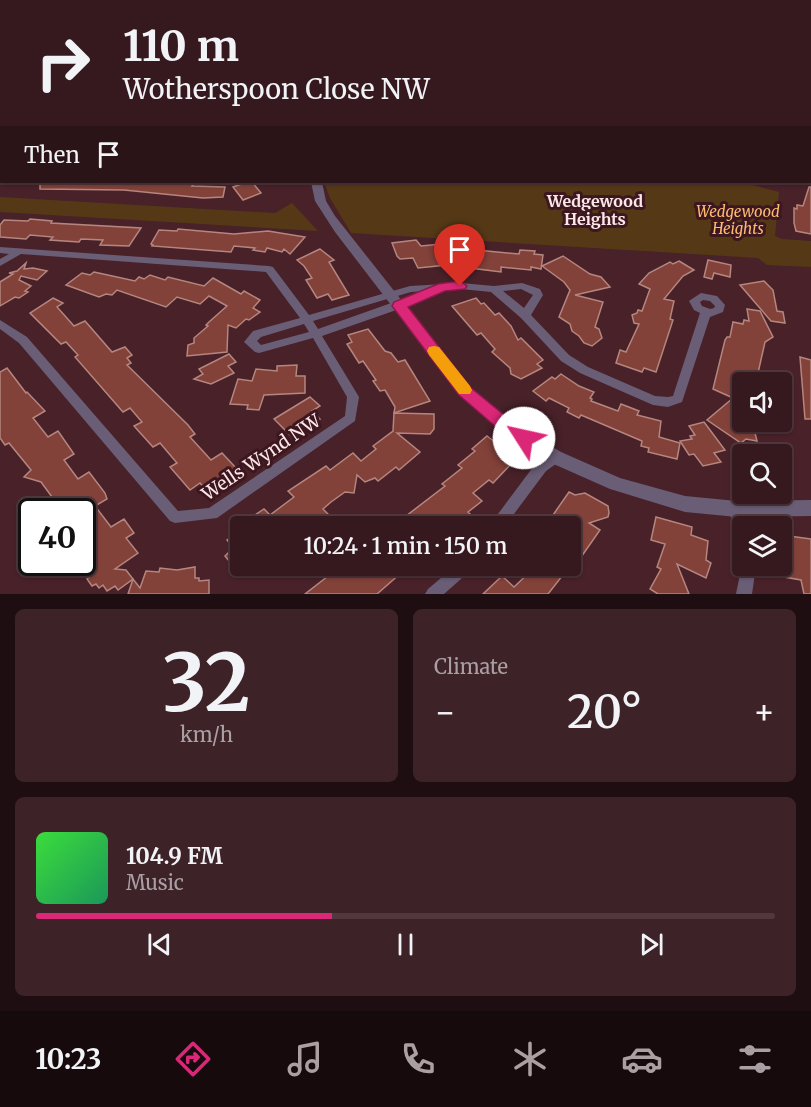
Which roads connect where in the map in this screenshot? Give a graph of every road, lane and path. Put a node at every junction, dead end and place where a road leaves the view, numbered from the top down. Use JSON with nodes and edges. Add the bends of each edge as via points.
{"nodes":[{"id":1,"x":316,"y":183,"type":"edge"},
{"id":2,"x":0,"y":250,"type":"edge"},
{"id":3,"x":20,"y":251,"type":"junction"},
{"id":4,"x":0,"y":263,"type":"edge"},
{"id":5,"x":494,"y":289,"type":"junction"},
{"id":6,"x":395,"y":300,"type":"junction"},
{"id":7,"x":706,"y":312,"type":"dead end"},
{"id":8,"x":525,"y":315,"type":"junction"},
{"id":9,"x":308,"y":321,"type":"junction"},
{"id":10,"x":0,"y":324,"type":"edge"},
{"id":11,"x":315,"y":334,"type":"junction"},
{"id":12,"x":555,"y":457,"type":"junction"},
{"id":13,"x":811,"y":508,"type":"edge"},
{"id":14,"x":737,"y":509,"type":"junction"},
{"id":15,"x":504,"y":516,"type":"edge"},
{"id":16,"x":738,"y":516,"type":"edge"},
{"id":17,"x":454,"y":576,"type":"edge"},
{"id":18,"x":747,"y":576,"type":"edge"},
{"id":19,"x":433,"y":594,"type":"edge"},
{"id":20,"x":744,"y":594,"type":"edge"}],
"edges":[{"from":1,"to":6,"type":"street","via":[[322,204]]},
{"from":2,"to":3,"type":"street","name":"Wells Wynd NW"},
{"from":3,"to":4,"type":"street"},
{"from":3,"to":9,"type":"street","name":"Wells Wynd NW","via":[[270,269]]},
{"from":5,"to":6,"type":"street","via":[[443,287]]},
{"from":5,"to":8,"type":"street"},
{"from":5,"to":8,"type":"street","via":[[522,286],[536,291],[536,300]]},
{"from":6,"to":9,"type":"street"},
{"from":6,"to":11,"type":"street"},
{"from":6,"to":12,"type":"street","via":[[465,391],[508,428]]},
{"from":7,"to":8,"type":"street","via":[[678,399],[668,402],[653,400],[575,364]]},
{"from":9,"to":11,"type":"street","name":"Wells Wynd NW"},
{"from":9,"to":11,"type":"street","via":[[257,334],[250,342],[259,349]]},
{"from":10,"to":11,"type":"street","name":"Wells Wynd NW","via":[[23,340],[175,517],[212,514],[351,418],[353,398]]},
{"from":12,"to":14,"type":"street","via":[[645,493],[685,504]]},
{"from":12,"to":15,"type":"street","via":[[541,467]]},
{"from":13,"to":14,"type":"street"},
{"from":14,"to":16,"type":"street"},
{"from":17,"to":19,"type":"street"},
{"from":18,"to":20,"type":"street"}]}
